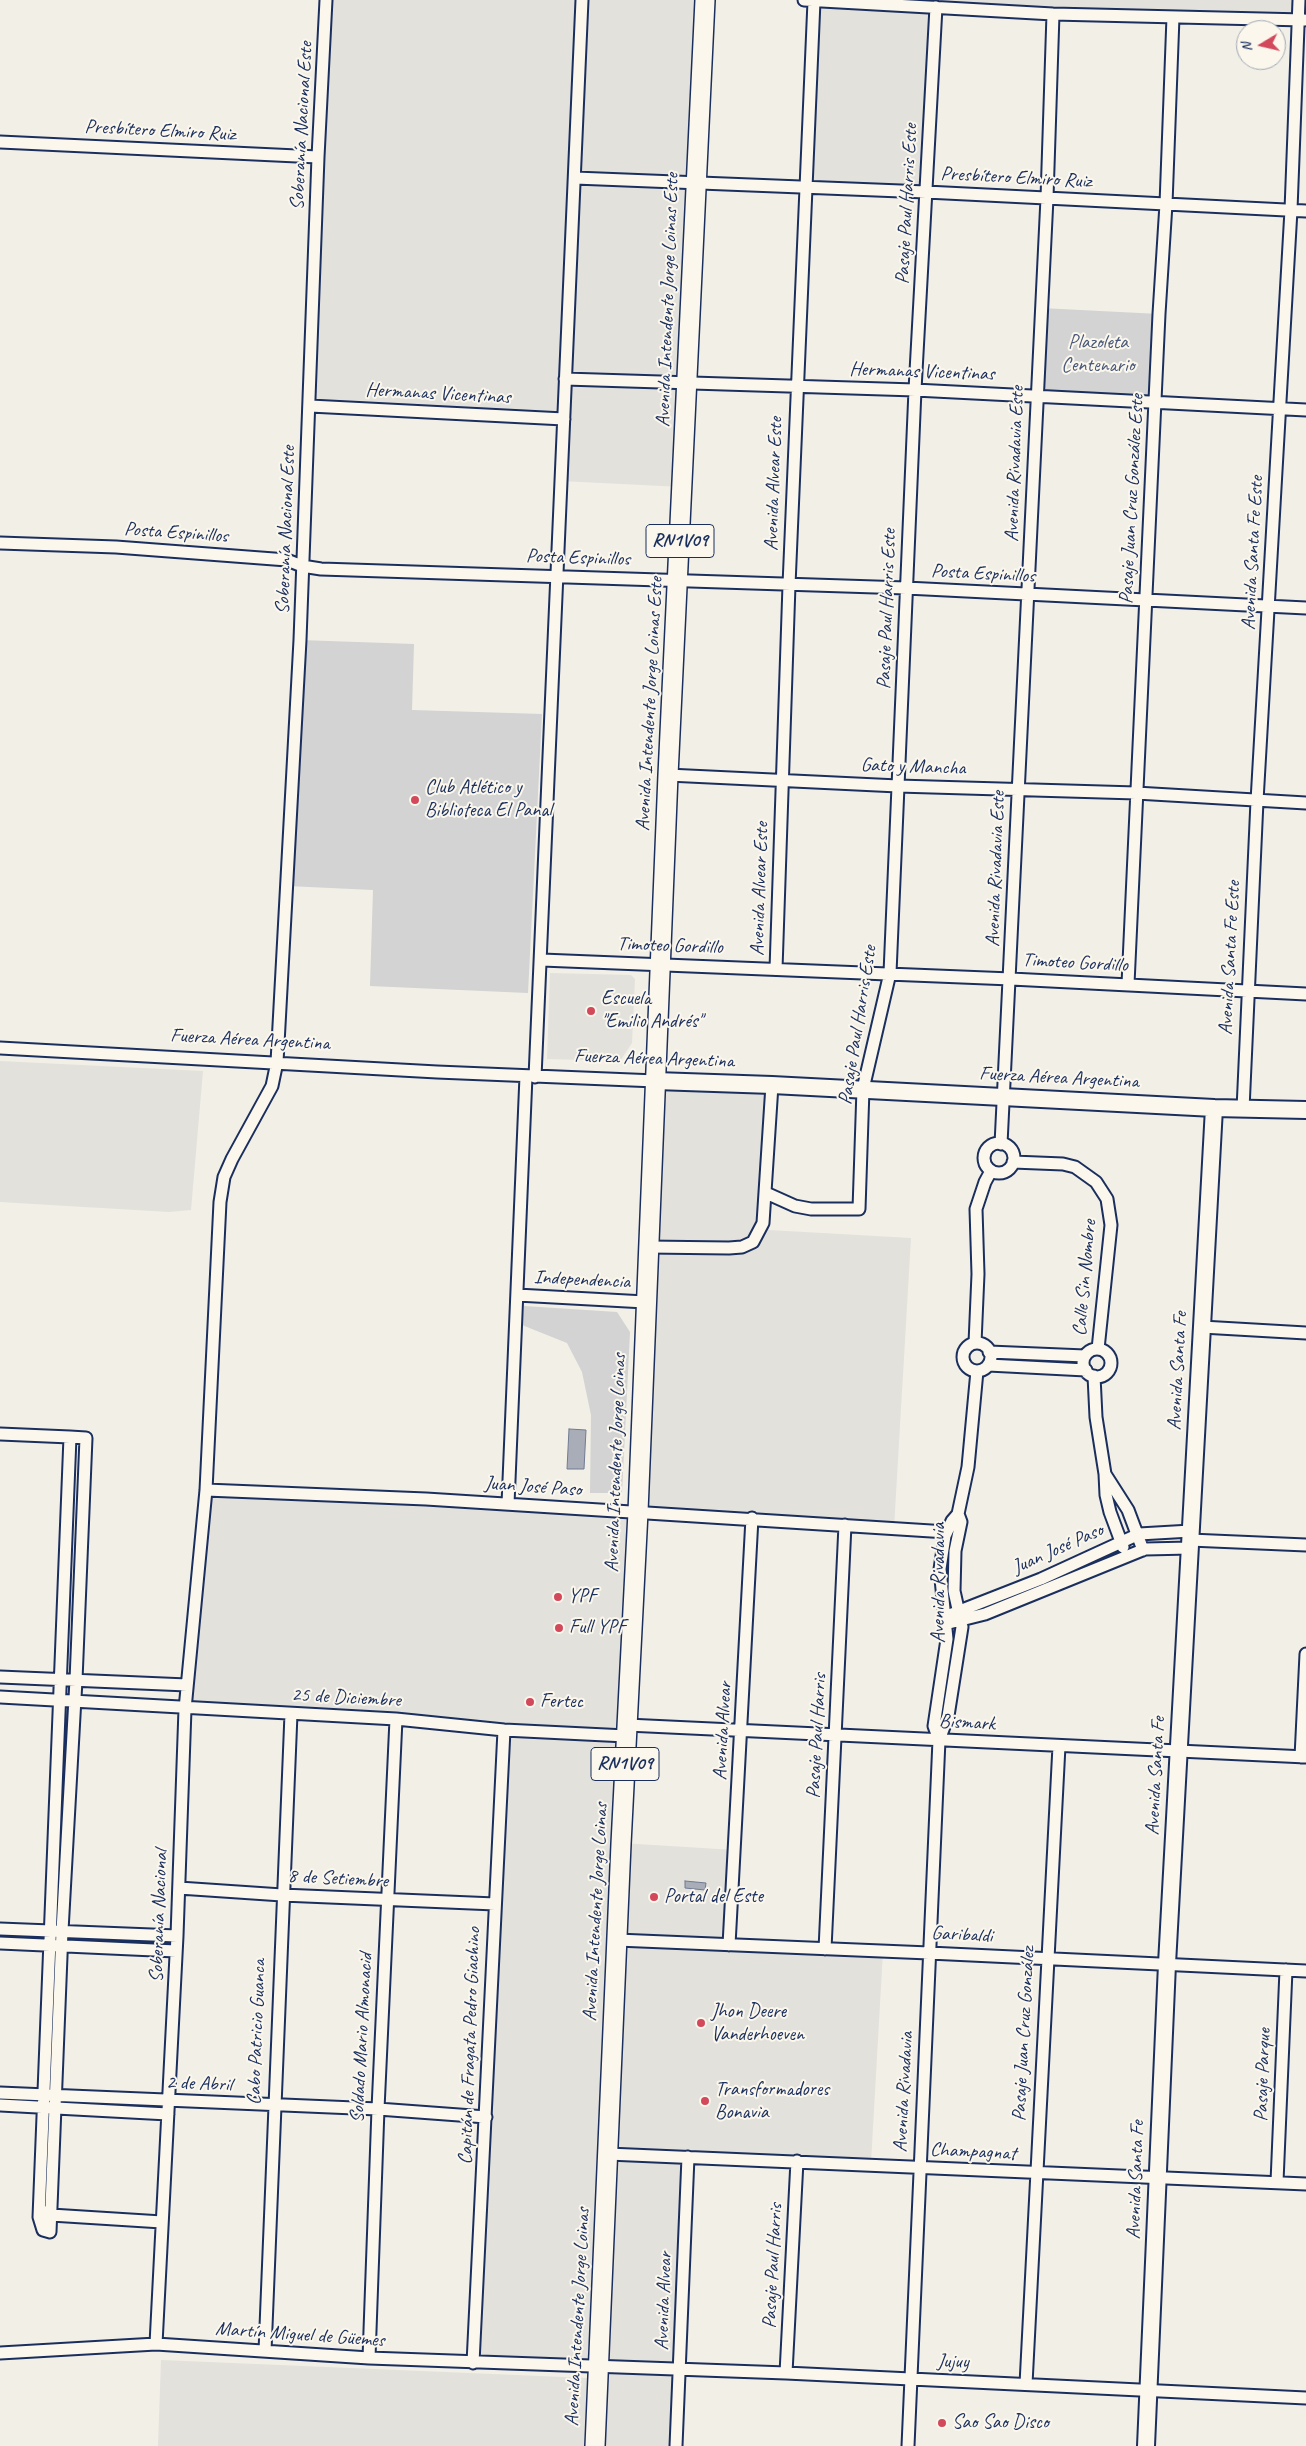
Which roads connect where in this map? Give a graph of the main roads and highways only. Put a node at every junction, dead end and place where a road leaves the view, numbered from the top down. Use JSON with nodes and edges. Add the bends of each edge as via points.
{"nodes":[{"id":1,"x":705,"y":0,"type":"edge"},
{"id":2,"x":656,"y":1081,"type":"joint"},
{"id":3,"x":595,"y":2446,"type":"edge"}],
"edges":[{"from":1,"to":2,"type":"main road","name":"Avenida Intendente Jorge Loinas Este","number":"RN1V09"},
{"from":2,"to":3,"type":"main road","name":"Avenida Intendente Jorge Loinas","number":"RN1V09"}]}
